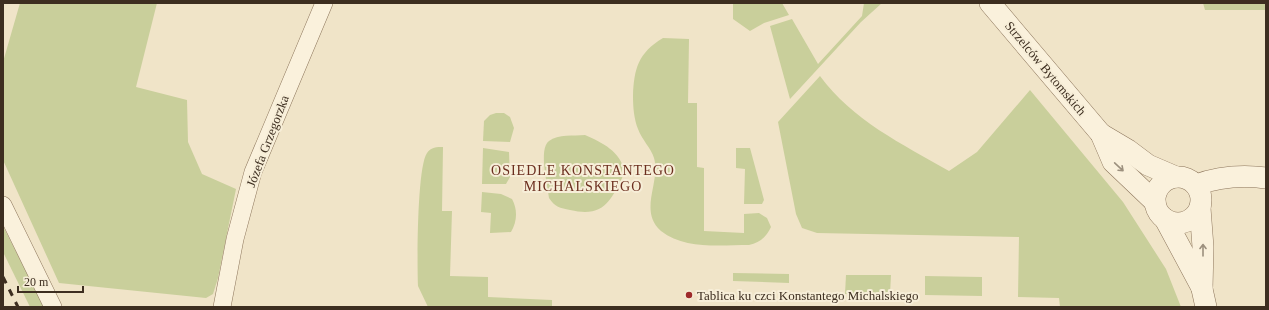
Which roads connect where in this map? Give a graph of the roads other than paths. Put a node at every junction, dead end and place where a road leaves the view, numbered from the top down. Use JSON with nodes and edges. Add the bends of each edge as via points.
{"nodes":[{"id":1,"x":324,"y":3,"type":"edge"},
{"id":2,"x":990,"y":3,"type":"edge"},
{"id":3,"x":1101,"y":134,"type":"junction"},
{"id":4,"x":1176,"y":177,"type":"junction"},
{"id":5,"x":1266,"y":178,"type":"edge"},
{"id":6,"x":1196,"y":185,"type":"junction"},
{"id":7,"x":3,"y":205,"type":"edge"},
{"id":8,"x":1200,"y":208,"type":"junction"},
{"id":9,"x":1160,"y":210,"type":"junction"},
{"id":10,"x":1204,"y":298,"type":"edge"},
{"id":11,"x":53,"y":307,"type":"edge"},
{"id":12,"x":222,"y":307,"type":"edge"}],
"edges":[{"from":1,"to":12,"type":"street","name":"Józefa Grzegorzka","via":[[253,172],[235,239]]},
{"from":2,"to":3,"type":"street","name":"Strzelców Bytomskich"},
{"from":3,"to":4,"type":"street","name":"Strzelców Bytomskich","via":[[1148,165]]},
{"from":3,"to":9,"type":"street","name":"Strzelców Bytomskich","one_way":true,"via":[[1113,162]]},
{"from":4,"to":6,"type":"street","via":[[1186,178]]},
{"from":4,"to":9,"type":"street","via":[[1162,183],[1156,192]]},
{"from":5,"to":6,"type":"street","via":[[1233,177]]},
{"from":6,"to":8,"type":"street","via":[[1201,198]]},
{"from":7,"to":11,"type":"street"},
{"from":8,"to":9,"type":"street","via":[[1194,217],[1185,222],[1175,223]]},
{"from":10,"to":8,"type":"street","one_way":true},
{"from":9,"to":10,"type":"street","name":"Strzelców Bytomskich"}]}
